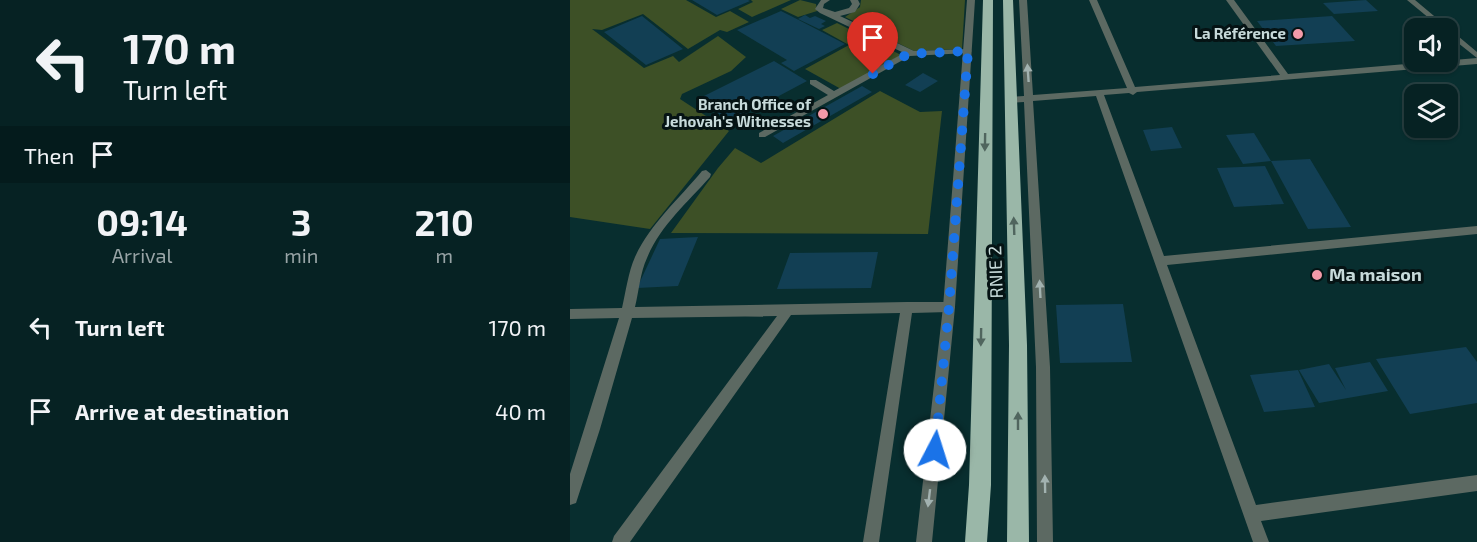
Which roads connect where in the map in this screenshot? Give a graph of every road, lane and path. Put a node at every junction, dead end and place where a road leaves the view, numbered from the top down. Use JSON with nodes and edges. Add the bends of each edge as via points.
{"nodes":[{"id":1,"x":826,"y":0,"type":"edge"},
{"id":2,"x":854,"y":0,"type":"edge"},
{"id":3,"x":971,"y":0,"type":"edge"},
{"id":4,"x":988,"y":0,"type":"edge"},
{"id":5,"x":1008,"y":0,"type":"edge"},
{"id":6,"x":1023,"y":0,"type":"edge"},
{"id":7,"x":1093,"y":0,"type":"edge"},
{"id":8,"x":1230,"y":0,"type":"edge"},
{"id":9,"x":1411,"y":0,"type":"edge"},
{"id":10,"x":830,"y":14,"type":"junction"},
{"id":11,"x":1432,"y":18,"type":"edge"},
{"id":12,"x":1458,"y":40,"type":"edge"},
{"id":13,"x":968,"y":51,"type":"junction"},
{"id":14,"x":913,"y":54,"type":"junction"},
{"id":15,"x":1477,"y":56,"type":"edge"},
{"id":16,"x":1477,"y":61,"type":"edge"},
{"id":17,"x":1286,"y":77,"type":"junction"},
{"id":18,"x":813,"y":82,"type":"dead end"},
{"id":19,"x":1133,"y":92,"type":"junction"},
{"id":20,"x":1100,"y":94,"type":"junction"},
{"id":21,"x":834,"y":95,"type":"junction"},
{"id":22,"x":1011,"y":100,"type":"junction"},
{"id":23,"x":1030,"y":100,"type":"junction"},
{"id":24,"x":762,"y":135,"type":"dead end"},
{"id":25,"x":706,"y":174,"type":"dead end"},
{"id":26,"x":1477,"y":230,"type":"edge"},
{"id":27,"x":1160,"y":261,"type":"junction"},
{"id":28,"x":907,"y":307,"type":"junction"},
{"id":29,"x":949,"y":307,"type":"junction"},
{"id":30,"x":788,"y":310,"type":"junction"},
{"id":31,"x":627,"y":313,"type":"junction"},
{"id":32,"x":570,"y":314,"type":"edge"},
{"id":33,"x":1477,"y":483,"type":"edge"},
{"id":34,"x":570,"y":497,"type":"edge"},
{"id":35,"x":1251,"y":514,"type":"junction"},
{"id":36,"x":620,"y":542,"type":"edge"},
{"id":37,"x":871,"y":542,"type":"edge"},
{"id":38,"x":924,"y":542,"type":"edge"},
{"id":39,"x":976,"y":542,"type":"edge"},
{"id":40,"x":1018,"y":542,"type":"edge"},
{"id":41,"x":1045,"y":542,"type":"edge"},
{"id":42,"x":1261,"y":542,"type":"edge"}],
"edges":[{"from":1,"to":10,"type":"street","via":[[819,9]]},
{"from":2,"to":10,"type":"street","via":[[852,10]]},
{"from":3,"to":13,"type":"street"},
{"from":4,"to":39,"type":"highway","name":"RNIE 2","number":"RNIE 2","one_way":true},
{"from":5,"to":22,"type":"highway","name":"RNIE 2","number":"RNIE 2"},
{"from":23,"to":6,"type":"street","one_way":true},
{"from":7,"to":19,"type":"street"},
{"from":8,"to":17,"type":"street"},
{"from":9,"to":11,"type":"street"},
{"from":10,"to":14,"type":"street"},
{"from":12,"to":15,"type":"street"},
{"from":13,"to":14,"type":"street"},
{"from":13,"to":29,"type":"street"},
{"from":14,"to":21,"type":"street"},
{"from":16,"to":17,"type":"street"},
{"from":17,"to":19,"type":"street"},
{"from":18,"to":21,"type":"street"},
{"from":19,"to":20,"type":"street"},
{"from":20,"to":23,"type":"street"},
{"from":20,"to":27,"type":"street"},
{"from":21,"to":24,"type":"street"},
{"from":22,"to":23,"type":"street"},
{"from":40,"to":22,"type":"highway","name":"RNIE 2","number":"RNIE 2","one_way":true,"via":[[1018,345]]},
{"from":41,"to":23,"type":"street","one_way":true,"via":[[1044,367]]},
{"from":25,"to":31,"type":"street","via":[[645,250]]},
{"from":26,"to":27,"type":"street"},
{"from":27,"to":35,"type":"street"},
{"from":28,"to":29,"type":"street"},
{"from":28,"to":30,"type":"street"},
{"from":28,"to":37,"type":"street"},
{"from":29,"to":38,"type":"street","one_way":true},
{"from":30,"to":31,"type":"street"},
{"from":30,"to":36,"type":"street"},
{"from":31,"to":32,"type":"street"},
{"from":31,"to":34,"type":"street"},
{"from":33,"to":35,"type":"street"},
{"from":35,"to":42,"type":"street"}]}
